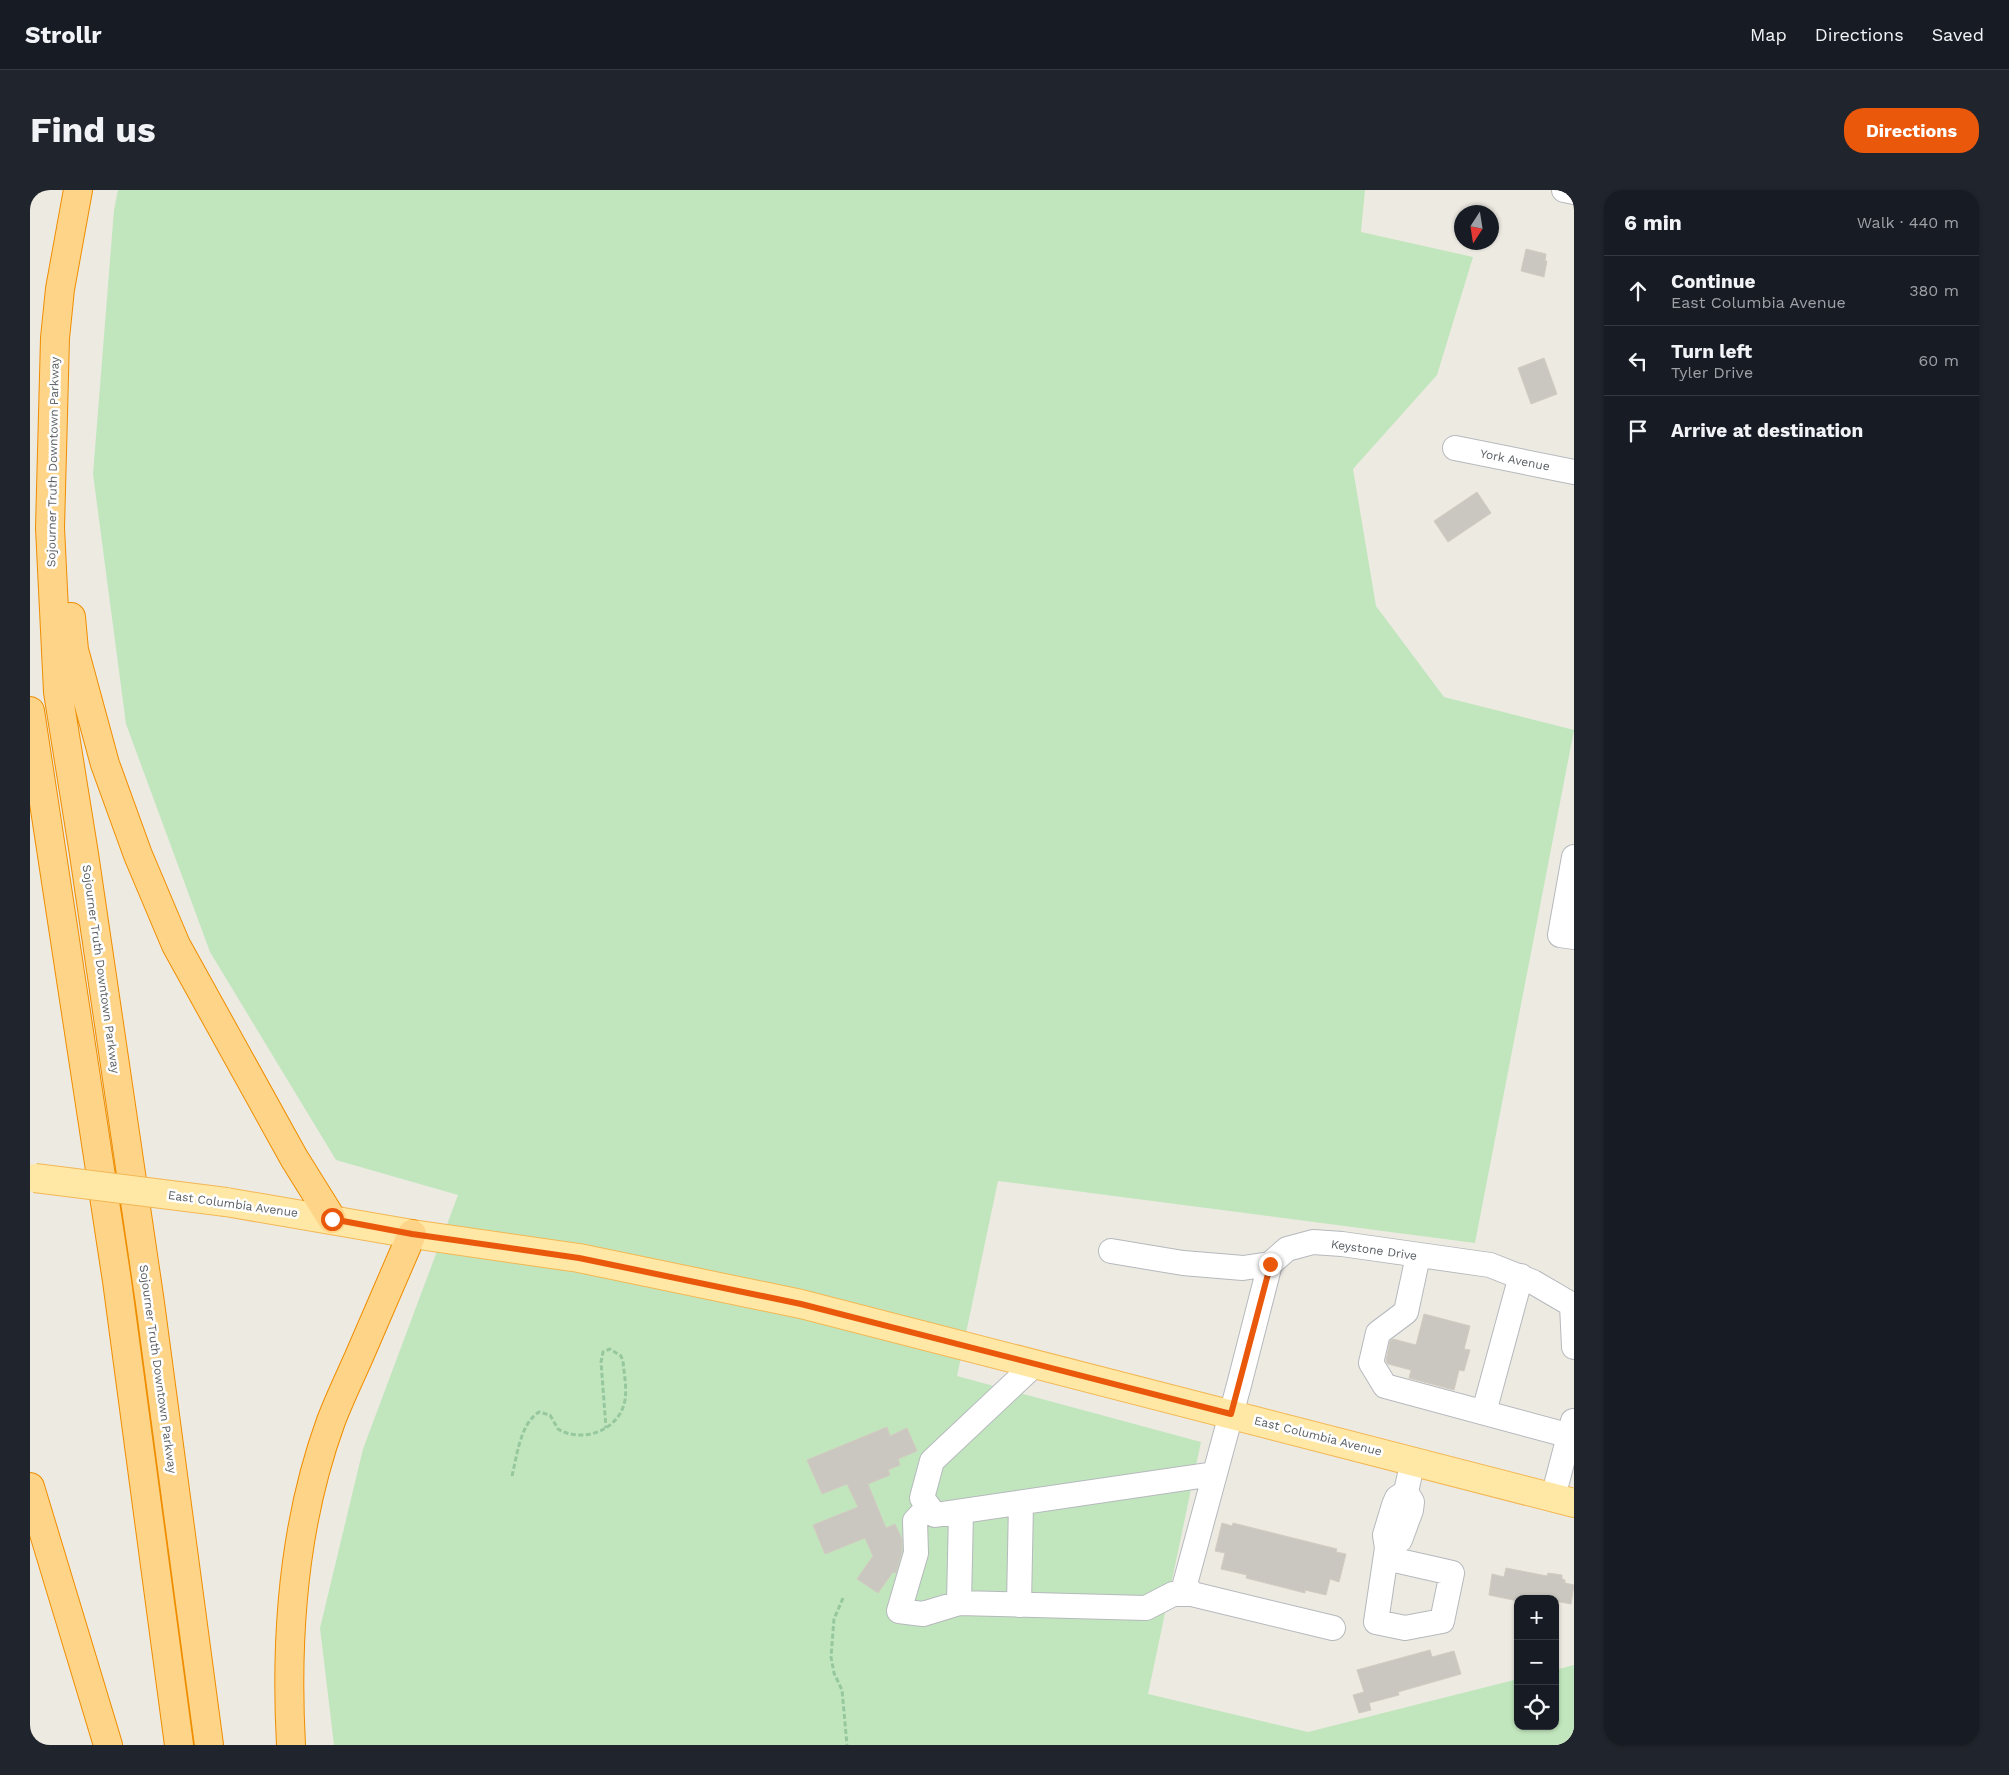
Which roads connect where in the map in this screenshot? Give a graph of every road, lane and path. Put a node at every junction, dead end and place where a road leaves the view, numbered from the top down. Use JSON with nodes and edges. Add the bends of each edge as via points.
{"nodes":[{"id":1,"x":78,"y":190,"type":"edge"},
{"id":2,"x":1564,"y":190,"type":"edge"},
{"id":3,"x":1574,"y":192,"type":"edge"},
{"id":4,"x":53,"y":412,"type":"junction"},
{"id":5,"x":1455,"y":448,"type":"dead end"},
{"id":6,"x":1574,"y":472,"type":"edge"},
{"id":7,"x":30,"y":711,"type":"edge"},
{"id":8,"x":1574,"y":857,"type":"edge"},
{"id":9,"x":1567,"y":936,"type":"edge"},
{"id":10,"x":32,"y":1178,"type":"edge"},
{"id":11,"x":332,"y":1219,"type":"junction"},
{"id":12,"x":412,"y":1234,"type":"junction"},
{"id":13,"x":1111,"y":1251,"type":"dead end"},
{"id":14,"x":1418,"y":1256,"type":"junction"},
{"id":15,"x":1270,"y":1264,"type":"junction"},
{"id":16,"x":1521,"y":1276,"type":"junction"},
{"id":17,"x":1573,"y":1306,"type":"edge"},
{"id":18,"x":1574,"y":1348,"type":"edge"},
{"id":19,"x":1035,"y":1364,"type":"junction"},
{"id":20,"x":1484,"y":1412,"type":"junction"},
{"id":21,"x":1231,"y":1414,"type":"junction"},
{"id":22,"x":606,"y":1428,"type":"junction"},
{"id":23,"x":1572,"y":1430,"type":"edge"},
{"id":24,"x":1413,"y":1460,"type":"junction"},
{"id":25,"x":1214,"y":1474,"type":"junction"},
{"id":26,"x":512,"y":1476,"type":"dead end"},
{"id":27,"x":30,"y":1487,"type":"edge"},
{"id":28,"x":1563,"y":1500,"type":"edge"},
{"id":29,"x":1020,"y":1503,"type":"junction"},
{"id":30,"x":928,"y":1507,"type":"junction"},
{"id":31,"x":961,"y":1512,"type":"junction"},
{"id":32,"x":1387,"y":1554,"type":"dead end"},
{"id":33,"x":1192,"y":1594,"type":"junction"},
{"id":34,"x":844,"y":1598,"type":"dead end"},
{"id":35,"x":959,"y":1603,"type":"junction"},
{"id":36,"x":1019,"y":1605,"type":"junction"},
{"id":37,"x":1333,"y":1628,"type":"dead end"},
{"id":38,"x":108,"y":1745,"type":"edge"},
{"id":39,"x":179,"y":1745,"type":"edge"},
{"id":40,"x":209,"y":1745,"type":"edge"},
{"id":41,"x":290,"y":1745,"type":"edge"},
{"id":42,"x":847,"y":1745,"type":"edge"}],
"edges":[{"from":1,"to":4,"type":"highway","name":"Sojourner Truth Downtown Parkway","via":[[60,289]]},
{"from":2,"to":3,"type":"street"},
{"from":4,"to":11,"type":"highway","via":[[74,650],[105,764],[138,855],[176,945],[294,1158]]},
{"from":4,"to":40,"type":"highway","name":"Sojourner Truth Downtown Parkway","via":[[50,528],[58,692],[148,1293]]},
{"from":5,"to":6,"type":"street","name":"York Avenue"},
{"from":7,"to":39,"type":"highway","via":[[117,1281]]},
{"from":8,"to":9,"type":"street"},
{"from":10,"to":11,"type":"main road","name":"East Columbia Avenue","bridge":true},
{"from":11,"to":12,"type":"main road","name":"East Columbia Avenue"},
{"from":12,"to":19,"type":"main road","name":"East Columbia Avenue","via":[[579,1258],[801,1304]]},
{"from":12,"to":41,"type":"highway","via":[[331,1421],[308,1499],[289,1628]]},
{"from":13,"to":15,"type":"street","via":[[1183,1263],[1243,1268]]},
{"from":14,"to":15,"type":"street","name":"Keystone Drive","via":[[1313,1242],[1288,1248]]},
{"from":14,"to":16,"type":"street","name":"Keystone Drive","via":[[1490,1265]]},
{"from":14,"to":20,"type":"street","via":[[1406,1312],[1378,1334],[1371,1363],[1386,1386]]},
{"from":15,"to":21,"type":"street"},
{"from":16,"to":17,"type":"street","name":"Keystone Drive"},
{"from":16,"to":20,"type":"street"},
{"from":17,"to":18,"type":"street"},
{"from":19,"to":21,"type":"main road","name":"East Columbia Avenue"},
{"from":19,"to":30,"type":"street","via":[[932,1461],[922,1498]]},
{"from":20,"to":23,"type":"street"},
{"from":21,"to":24,"type":"main road","name":"East Columbia Avenue"},
{"from":21,"to":25,"type":"street"},
{"from":22,"to":22,"type":"path","via":[[618,1417],[625,1402],[623,1361],[610,1349],[603,1352],[600,1362]]},
{"from":22,"to":26,"type":"path","via":[[578,1436],[558,1429],[550,1414],[539,1412],[523,1435]]},
{"from":23,"to":28,"type":"street"},
{"from":24,"to":28,"type":"main road","name":"East Columbia Avenue"},
{"from":24,"to":32,"type":"street","via":[[1406,1492],[1412,1502],[1411,1510],[1400,1540]]},
{"from":25,"to":29,"type":"street"},
{"from":25,"to":33,"type":"street","via":[[1185,1584]]},
{"from":27,"to":38,"type":"highway"},
{"from":29,"to":31,"type":"street"},
{"from":29,"to":36,"type":"street"},
{"from":30,"to":31,"type":"street","via":[[935,1515]]},
{"from":30,"to":35,"type":"street","via":[[915,1521],[916,1553],[899,1611],[923,1614]]},
{"from":31,"to":35,"type":"street"},
{"from":33,"to":36,"type":"street","via":[[1173,1594],[1146,1608]]},
{"from":33,"to":37,"type":"street"},
{"from":34,"to":42,"type":"path","via":[[834,1619],[831,1657],[842,1690]]},
{"from":35,"to":36,"type":"street"}]}
